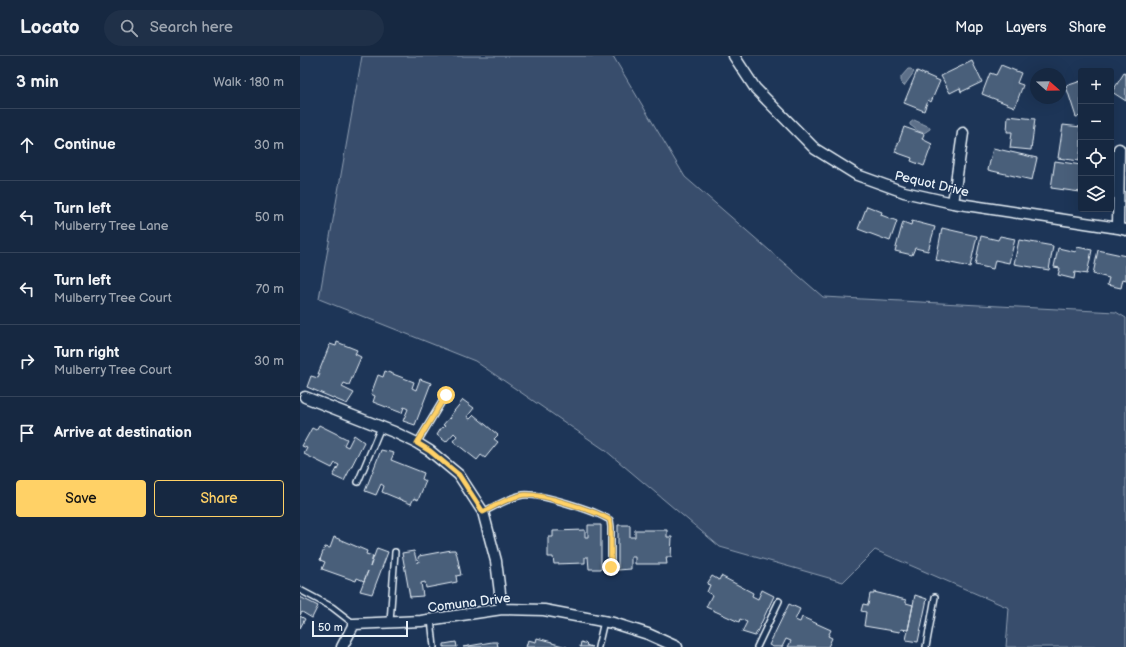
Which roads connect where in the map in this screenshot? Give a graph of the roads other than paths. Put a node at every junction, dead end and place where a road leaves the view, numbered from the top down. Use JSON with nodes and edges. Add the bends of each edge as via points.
{"nodes":[{"id":1,"x":734,"y":56,"type":"edge"},
{"id":2,"x":963,"y":133,"type":"dead end"},
{"id":3,"x":1118,"y":149,"type":"dead end"},
{"id":4,"x":953,"y":202,"type":"junction"},
{"id":5,"x":1122,"y":229,"type":"edge"},
{"id":6,"x":446,"y":395,"type":"dead end"},
{"id":7,"x":305,"y":397,"type":"dead end"},
{"id":8,"x":381,"y":427,"type":"junction"},
{"id":9,"x":417,"y":443,"type":"junction"},
{"id":10,"x":358,"y":482,"type":"dead end"},
{"id":11,"x":483,"y":512,"type":"junction"},
{"id":12,"x":395,"y":552,"type":"dead end"},
{"id":13,"x":611,"y":567,"type":"dead end"},
{"id":14,"x":300,"y":590,"type":"edge"},
{"id":15,"x":935,"y":597,"type":"dead end"},
{"id":16,"x":779,"y":601,"type":"dead end"},
{"id":17,"x":502,"y":608,"type":"junction"},
{"id":18,"x":431,"y":619,"type":"junction"},
{"id":19,"x":604,"y":621,"type":"junction"},
{"id":20,"x":390,"y":622,"type":"junction"},
{"id":21,"x":354,"y":624,"type":"junction"},
{"id":22,"x":342,"y":647,"type":"edge"},
{"id":23,"x":434,"y":647,"type":"edge"},
{"id":24,"x":598,"y":647,"type":"edge"},
{"id":25,"x":677,"y":647,"type":"edge"},
{"id":26,"x":757,"y":647,"type":"edge"},
{"id":27,"x":926,"y":647,"type":"edge"}],
"edges":[{"from":1,"to":4,"type":"street","name":"Pequot Drive","via":[[755,88],[815,149],[857,175],[904,192]]},
{"from":2,"to":4,"type":"street"},
{"from":3,"to":5,"type":"street"},
{"from":4,"to":5,"type":"street","name":"Pequot Drive"},
{"from":6,"to":9,"type":"lane"},
{"from":7,"to":8,"type":"street"},
{"from":8,"to":9,"type":"street"},
{"from":8,"to":10,"type":"lane"},
{"from":9,"to":11,"type":"street","via":[[459,475]]},
{"from":11,"to":13,"type":"lane","via":[[523,495],[543,497],[603,516],[610,520],[611,526]]},
{"from":11,"to":17,"type":"street","via":[[496,561]]},
{"from":12,"to":20,"type":"lane"},
{"from":14,"to":21,"type":"lane","via":[[332,607]]},
{"from":15,"to":27,"type":"lane"},
{"from":16,"to":26,"type":"lane"},
{"from":17,"to":18,"type":"street","name":"Comuna Drive"},
{"from":17,"to":19,"type":"street","name":"Comuna Drive","via":[[544,610]]},
{"from":18,"to":20,"type":"street","name":"Comuna Drive"},
{"from":18,"to":23,"type":"lane"},
{"from":19,"to":24,"type":"lane"},
{"from":19,"to":25,"type":"street","name":"Comuna Drive","via":[[648,634]]},
{"from":20,"to":21,"type":"street","name":"Comuna Drive"},
{"from":21,"to":22,"type":"street"}]}
